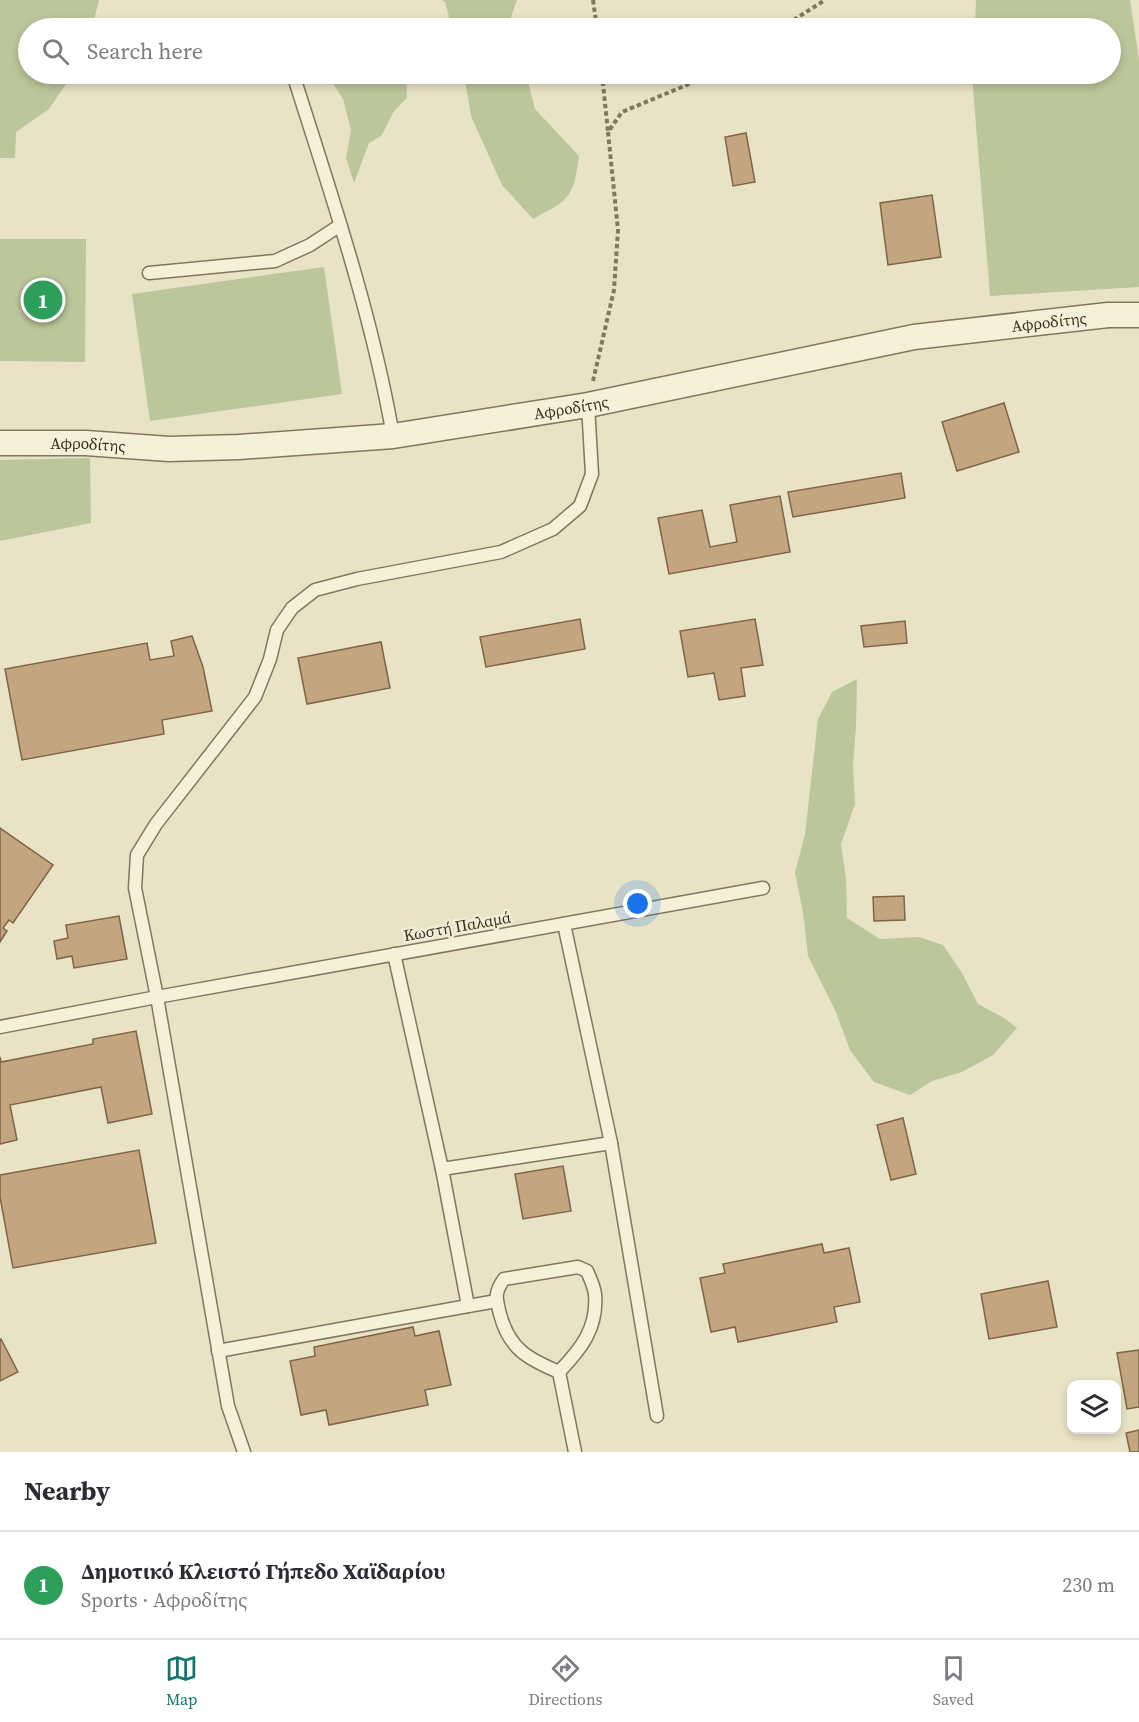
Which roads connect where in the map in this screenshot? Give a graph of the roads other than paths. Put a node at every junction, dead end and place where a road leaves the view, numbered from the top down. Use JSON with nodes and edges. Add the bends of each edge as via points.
{"nodes":[{"id":1,"x":296,"y":84,"type":"edge"},
{"id":2,"x":339,"y":226,"type":"junction"},
{"id":3,"x":149,"y":273,"type":"dead end"},
{"id":4,"x":1139,"y":315,"type":"edge"},
{"id":5,"x":588,"y":405,"type":"junction"},
{"id":6,"x":393,"y":436,"type":"junction"},
{"id":7,"x":0,"y":443,"type":"edge"},
{"id":8,"x":763,"y":888,"type":"dead end"},
{"id":9,"x":564,"y":924,"type":"junction"},
{"id":10,"x":394,"y":954,"type":"junction"},
{"id":11,"x":157,"y":996,"type":"junction"},
{"id":12,"x":0,"y":1027,"type":"edge"},
{"id":13,"x":611,"y":1143,"type":"junction"},
{"id":14,"x":442,"y":1169,"type":"junction"},
{"id":15,"x":497,"y":1301,"type":"junction"},
{"id":16,"x":468,"y":1306,"type":"junction"},
{"id":17,"x":218,"y":1351,"type":"junction"},
{"id":18,"x":559,"y":1372,"type":"junction"},
{"id":19,"x":657,"y":1416,"type":"dead end"},
{"id":20,"x":244,"y":1452,"type":"edge"},
{"id":21,"x":575,"y":1452,"type":"edge"}],
"edges":[{"from":1,"to":2,"type":"lane"},
{"from":2,"to":3,"type":"lane","via":[[275,261]]},
{"from":2,"to":6,"type":"lane","via":[[370,331]]},
{"from":4,"to":5,"type":"street","name":"Αφροδίτης","via":[[1108,315],[914,337]]},
{"from":5,"to":6,"type":"street","name":"Αφροδίτης"},
{"from":5,"to":11,"type":"lane","via":[[592,474],[580,506],[553,530],[501,552],[315,590],[292,608],[277,630],[255,697],[156,824],[137,855],[135,888]]},
{"from":6,"to":7,"type":"street","name":"Αφροδίτης","via":[[168,449],[86,443]]},
{"from":8,"to":9,"type":"lane","name":"Κωστή Παλαμά"},
{"from":9,"to":10,"type":"lane","name":"Κωστή Παλαμά"},
{"from":9,"to":13,"type":"lane"},
{"from":10,"to":11,"type":"lane","name":"Κωστή Παλαμά"},
{"from":10,"to":14,"type":"lane"},
{"from":11,"to":12,"type":"lane","name":"Κωστή Παλαμά"},
{"from":11,"to":17,"type":"lane"},
{"from":13,"to":14,"type":"lane"},
{"from":13,"to":19,"type":"lane"},
{"from":14,"to":16,"type":"lane"},
{"from":15,"to":16,"type":"lane"},
{"from":15,"to":18,"type":"lane","via":[[504,1330],[514,1346],[534,1362]]},
{"from":15,"to":18,"type":"lane","via":[[496,1290],[504,1279],[578,1267],[587,1271],[595,1292],[593,1321],[579,1352]]},
{"from":16,"to":17,"type":"lane"},
{"from":17,"to":20,"type":"lane","via":[[228,1406]]},
{"from":18,"to":21,"type":"lane"}]}
